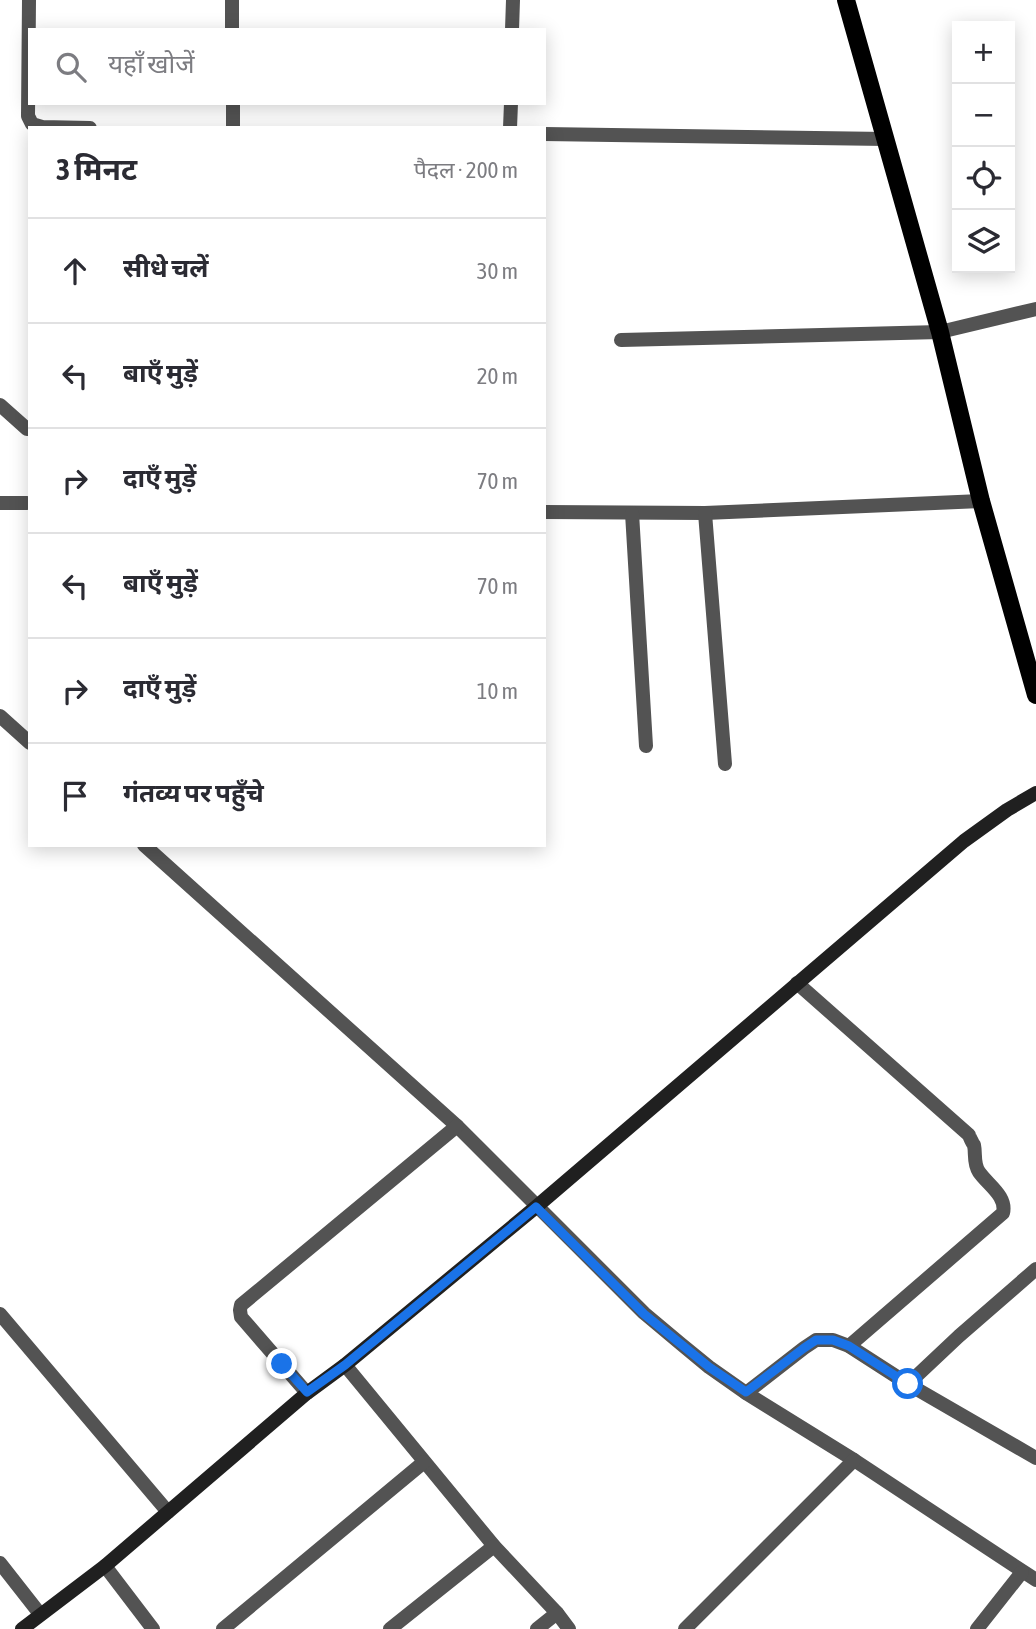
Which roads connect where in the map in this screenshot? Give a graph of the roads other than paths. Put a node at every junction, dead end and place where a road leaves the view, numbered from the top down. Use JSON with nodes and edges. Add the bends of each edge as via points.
{"nodes":[{"id":1,"x":29,"y":0,"type":"edge"},
{"id":2,"x":232,"y":0,"type":"edge"},
{"id":3,"x":513,"y":0,"type":"edge"},
{"id":4,"x":846,"y":0,"type":"edge"},
{"id":5,"x":29,"y":28,"type":"edge"},
{"id":6,"x":232,"y":28,"type":"edge"},
{"id":7,"x":512,"y":28,"type":"edge"},
{"id":8,"x":28,"y":105,"type":"edge"},
{"id":9,"x":233,"y":105,"type":"edge"},
{"id":10,"x":511,"y":105,"type":"edge"},
{"id":11,"x":38,"y":126,"type":"edge"},
{"id":12,"x":233,"y":126,"type":"edge"},
{"id":13,"x":510,"y":126,"type":"edge"},
{"id":14,"x":546,"y":134,"type":"edge"},
{"id":15,"x":886,"y":139,"type":"junction"},
{"id":16,"x":1036,"y":309,"type":"edge"},
{"id":17,"x":940,"y":332,"type":"junction"},
{"id":18,"x":621,"y":340,"type":"dead end"},
{"id":19,"x":0,"y":405,"type":"edge"},
{"id":20,"x":27,"y":429,"type":"dead end"},
{"id":21,"x":981,"y":501,"type":"junction"},
{"id":22,"x":0,"y":503,"type":"edge"},
{"id":23,"x":27,"y":503,"type":"dead end"},
{"id":24,"x":546,"y":512,"type":"edge"},
{"id":25,"x":632,"y":513,"type":"junction"},
{"id":26,"x":705,"y":513,"type":"junction"},
{"id":27,"x":1036,"y":695,"type":"edge"},
{"id":28,"x":0,"y":716,"type":"edge"},
{"id":29,"x":28,"y":741,"type":"edge"},
{"id":30,"x":646,"y":746,"type":"dead end"},
{"id":31,"x":724,"y":764,"type":"dead end"},
{"id":32,"x":1036,"y":793,"type":"edge"},
{"id":33,"x":146,"y":847,"type":"edge"},
{"id":34,"x":797,"y":983,"type":"junction"},
{"id":35,"x":457,"y":1126,"type":"junction"},
{"id":36,"x":536,"y":1207,"type":"junction"},
{"id":37,"x":1036,"y":1269,"type":"edge"},
{"id":38,"x":0,"y":1314,"type":"edge"},
{"id":39,"x":849,"y":1346,"type":"junction"},
{"id":40,"x":345,"y":1365,"type":"junction"},
{"id":41,"x":908,"y":1384,"type":"junction"},
{"id":42,"x":307,"y":1392,"type":"junction"},
{"id":43,"x":746,"y":1392,"type":"junction"},
{"id":44,"x":1036,"y":1458,"type":"edge"},
{"id":45,"x":854,"y":1460,"type":"junction"},
{"id":46,"x":424,"y":1462,"type":"junction"},
{"id":47,"x":168,"y":1512,"type":"junction"},
{"id":48,"x":494,"y":1546,"type":"junction"},
{"id":49,"x":0,"y":1563,"type":"edge"},
{"id":50,"x":105,"y":1566,"type":"junction"},
{"id":51,"x":1022,"y":1572,"type":"junction"},
{"id":52,"x":1036,"y":1580,"type":"edge"},
{"id":53,"x":557,"y":1613,"type":"junction"},
{"id":54,"x":40,"y":1614,"type":"junction"},
{"id":55,"x":22,"y":1629,"type":"edge"},
{"id":56,"x":153,"y":1629,"type":"edge"},
{"id":57,"x":223,"y":1629,"type":"edge"},
{"id":58,"x":390,"y":1629,"type":"edge"},
{"id":59,"x":537,"y":1629,"type":"edge"},
{"id":60,"x":569,"y":1629,"type":"edge"},
{"id":61,"x":685,"y":1629,"type":"edge"},
{"id":62,"x":977,"y":1629,"type":"edge"}],
"edges":[{"from":1,"to":5,"type":"street"},
{"from":2,"to":6,"type":"street"},
{"from":3,"to":7,"type":"street"},
{"from":4,"to":15,"type":"main road"},
{"from":8,"to":11,"type":"street","via":[[28,117]]},
{"from":9,"to":12,"type":"street"},
{"from":10,"to":13,"type":"street"},
{"from":14,"to":15,"type":"street"},
{"from":15,"to":17,"type":"main road"},
{"from":16,"to":17,"type":"street"},
{"from":17,"to":18,"type":"street"},
{"from":17,"to":21,"type":"main road"},
{"from":19,"to":20,"type":"street"},
{"from":21,"to":26,"type":"street"},
{"from":21,"to":27,"type":"main road"},
{"from":22,"to":23,"type":"street"},
{"from":24,"to":25,"type":"street"},
{"from":25,"to":26,"type":"street"},
{"from":25,"to":30,"type":"street"},
{"from":26,"to":31,"type":"street"},
{"from":28,"to":29,"type":"street"},
{"from":32,"to":34,"type":"street","via":[[964,841]]},
{"from":33,"to":35,"type":"street"},
{"from":34,"to":36,"type":"street"},
{"from":34,"to":39,"type":"street","via":[[969,1135],[980,1174],[1005,1206],[1003,1213]]},
{"from":35,"to":36,"type":"street"},
{"from":35,"to":42,"type":"street","via":[[241,1305],[241,1317]]},
{"from":36,"to":40,"type":"street"},
{"from":36,"to":43,"type":"street","via":[[644,1314]]},
{"from":37,"to":41,"type":"street"},
{"from":38,"to":47,"type":"street"},
{"from":39,"to":41,"type":"street"},
{"from":39,"to":43,"type":"street","via":[[816,1340]]},
{"from":40,"to":42,"type":"street"},
{"from":40,"to":46,"type":"street"},
{"from":41,"to":44,"type":"street"},
{"from":42,"to":47,"type":"street"},
{"from":43,"to":45,"type":"street"},
{"from":45,"to":51,"type":"street"},
{"from":45,"to":61,"type":"street"},
{"from":46,"to":48,"type":"street"},
{"from":46,"to":57,"type":"street"},
{"from":47,"to":50,"type":"street"},
{"from":48,"to":53,"type":"street"},
{"from":48,"to":58,"type":"street"},
{"from":49,"to":54,"type":"street"},
{"from":50,"to":54,"type":"street"},
{"from":50,"to":56,"type":"street"},
{"from":51,"to":52,"type":"street"},
{"from":51,"to":62,"type":"street"},
{"from":53,"to":59,"type":"street"},
{"from":53,"to":60,"type":"street"},
{"from":54,"to":55,"type":"street"}]}
